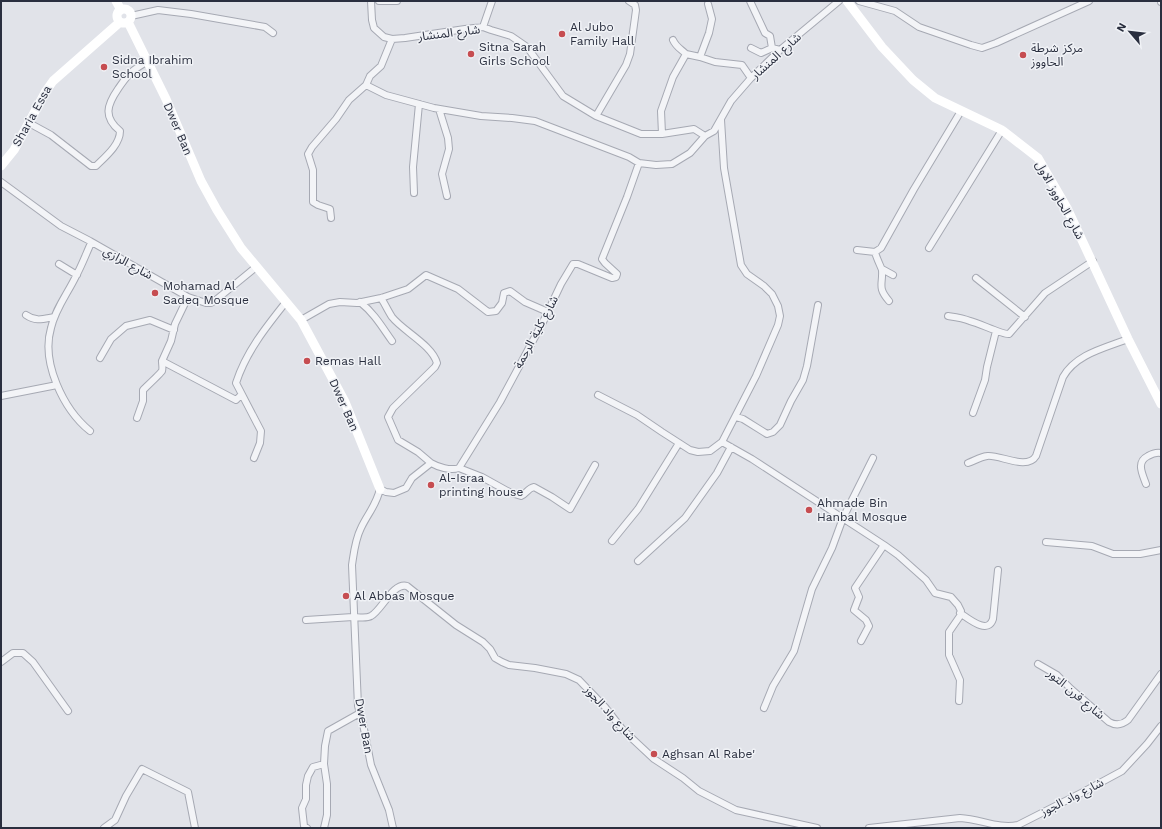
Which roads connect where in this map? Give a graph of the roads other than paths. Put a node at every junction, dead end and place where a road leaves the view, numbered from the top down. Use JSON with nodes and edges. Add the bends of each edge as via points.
{"nodes":[{"id":1,"x":116,"y":1,"type":"edge"},
{"id":2,"x":371,"y":1,"type":"edge"},
{"id":3,"x":379,"y":1,"type":"edge"},
{"id":4,"x":397,"y":1,"type":"edge"},
{"id":5,"x":492,"y":1,"type":"edge"},
{"id":6,"x":629,"y":1,"type":"edge"},
{"id":7,"x":750,"y":1,"type":"edge"},
{"id":8,"x":839,"y":1,"type":"edge"},
{"id":9,"x":847,"y":1,"type":"edge"},
{"id":10,"x":859,"y":1,"type":"edge"},
{"id":11,"x":1089,"y":1,"type":"edge"},
{"id":12,"x":708,"y":4,"type":"dead end"},
{"id":13,"x":126,"y":20,"type":"junction"},
{"id":14,"x":483,"y":27,"type":"junction"},
{"id":15,"x":273,"y":33,"type":"dead end"},
{"id":16,"x":392,"y":38,"type":"junction"},
{"id":17,"x":673,"y":40,"type":"dead end"},
{"id":18,"x":751,"y":48,"type":"dead end"},
{"id":19,"x":772,"y":48,"type":"junction"},
{"id":20,"x":780,"y":50,"type":"junction"},
{"id":21,"x":686,"y":54,"type":"junction"},
{"id":22,"x":700,"y":57,"type":"junction"},
{"id":23,"x":148,"y":61,"type":"junction"},
{"id":24,"x":751,"y":78,"type":"junction"},
{"id":25,"x":366,"y":85,"type":"junction"},
{"id":26,"x":419,"y":104,"type":"junction"},
{"id":27,"x":439,"y":109,"type":"junction"},
{"id":28,"x":961,"y":111,"type":"junction"},
{"id":29,"x":596,"y":116,"type":"junction"},
{"id":30,"x":721,"y":120,"type":"junction"},
{"id":31,"x":29,"y":123,"type":"junction"},
{"id":32,"x":1002,"y":130,"type":"junction"},
{"id":33,"x":662,"y":134,"type":"junction"},
{"id":34,"x":705,"y":136,"type":"junction"},
{"id":35,"x":639,"y":163,"type":"junction"},
{"id":36,"x":1,"y":166,"type":"edge"},
{"id":37,"x":1,"y":182,"type":"edge"},
{"id":38,"x":414,"y":193,"type":"dead end"},
{"id":39,"x":447,"y":196,"type":"dead end"},
{"id":40,"x":331,"y":218,"type":"dead end"},
{"id":41,"x":91,"y":242,"type":"junction"},
{"id":42,"x":929,"y":248,"type":"dead end"},
{"id":43,"x":857,"y":250,"type":"dead end"},
{"id":44,"x":875,"y":252,"type":"junction"},
{"id":45,"x":1093,"y":261,"type":"junction"},
{"id":46,"x":59,"y":264,"type":"dead end"},
{"id":47,"x":256,"y":267,"type":"junction"},
{"id":48,"x":882,"y":269,"type":"junction"},
{"id":49,"x":893,"y":274,"type":"dead end"},
{"id":50,"x":77,"y":275,"type":"junction"},
{"id":51,"x":976,"y":278,"type":"dead end"},
{"id":52,"x":188,"y":297,"type":"junction"},
{"id":53,"x":381,"y":298,"type":"junction"},
{"id":54,"x":889,"y":301,"type":"dead end"},
{"id":55,"x":286,"y":302,"type":"junction"},
{"id":56,"x":360,"y":302,"type":"junction"},
{"id":57,"x":818,"y":305,"type":"dead end"},
{"id":58,"x":548,"y":312,"type":"junction"},
{"id":59,"x":26,"y":315,"type":"dead end"},
{"id":60,"x":948,"y":316,"type":"dead end"},
{"id":61,"x":54,"y":317,"type":"junction"},
{"id":62,"x":1025,"y":317,"type":"junction"},
{"id":63,"x":301,"y":320,"type":"junction"},
{"id":64,"x":174,"y":330,"type":"junction"},
{"id":65,"x":996,"y":331,"type":"junction"},
{"id":66,"x":1128,"y":339,"type":"junction"},
{"id":67,"x":392,"y":341,"type":"dead end"},
{"id":68,"x":100,"y":358,"type":"dead end"},
{"id":69,"x":162,"y":361,"type":"junction"},
{"id":70,"x":57,"y":385,"type":"junction"},
{"id":71,"x":241,"y":395,"type":"junction"},
{"id":72,"x":598,"y":395,"type":"dead end"},
{"id":73,"x":1,"y":396,"type":"edge"},
{"id":74,"x":1161,"y":404,"type":"edge"},
{"id":75,"x":973,"y":413,"type":"dead end"},
{"id":76,"x":736,"y":417,"type":"junction"},
{"id":77,"x":137,"y":418,"type":"dead end"},
{"id":78,"x":90,"y":431,"type":"dead end"},
{"id":79,"x":722,"y":442,"type":"junction"},
{"id":80,"x":679,"y":443,"type":"junction"},
{"id":81,"x":731,"y":447,"type":"junction"},
{"id":82,"x":1161,"y":452,"type":"edge"},
{"id":83,"x":254,"y":458,"type":"dead end"},
{"id":84,"x":873,"y":458,"type":"dead end"},
{"id":85,"x":430,"y":463,"type":"junction"},
{"id":86,"x":968,"y":463,"type":"dead end"},
{"id":87,"x":595,"y":464,"type":"dead end"},
{"id":88,"x":458,"y":468,"type":"junction"},
{"id":89,"x":1146,"y":484,"type":"dead end"},
{"id":90,"x":380,"y":489,"type":"junction"},
{"id":91,"x":843,"y":518,"type":"junction"},
{"id":92,"x":612,"y":541,"type":"dead end"},
{"id":93,"x":1046,"y":542,"type":"dead end"},
{"id":94,"x":884,"y":545,"type":"junction"},
{"id":95,"x":1161,"y":550,"type":"edge"},
{"id":96,"x":638,"y":560,"type":"dead end"},
{"id":97,"x":998,"y":570,"type":"dead end"},
{"id":98,"x":960,"y":614,"type":"junction"},
{"id":99,"x":354,"y":617,"type":"junction"},
{"id":100,"x":306,"y":620,"type":"dead end"},
{"id":101,"x":861,"y":640,"type":"dead end"},
{"id":102,"x":1,"y":662,"type":"edge"},
{"id":103,"x":1038,"y":664,"type":"dead end"},
{"id":104,"x":1161,"y":674,"type":"edge"},
{"id":105,"x":959,"y":700,"type":"dead end"},
{"id":106,"x":764,"y":708,"type":"dead end"},
{"id":107,"x":68,"y":711,"type":"dead end"},
{"id":108,"x":360,"y":713,"type":"junction"},
{"id":109,"x":1161,"y":726,"type":"edge"},
{"id":110,"x":324,"y":764,"type":"junction"},
{"id":111,"x":104,"y":828,"type":"edge"},
{"id":112,"x":195,"y":828,"type":"edge"},
{"id":113,"x":307,"y":828,"type":"edge"},
{"id":114,"x":324,"y":828,"type":"edge"},
{"id":115,"x":392,"y":828,"type":"edge"},
{"id":116,"x":817,"y":828,"type":"edge"},
{"id":117,"x":869,"y":828,"type":"edge"}],
"edges":[{"from":1,"to":13,"type":"street","via":[[121,10],[118,16]]},
{"from":2,"to":16,"type":"street","via":[[374,28],[384,37]]},
{"from":3,"to":4,"type":"street"},
{"from":5,"to":14,"type":"street"},
{"from":6,"to":29,"type":"street","via":[[635,5],[636,10],[628,59],[624,71]]},
{"from":7,"to":19,"type":"street","via":[[765,33],[770,36]]},
{"from":8,"to":20,"type":"street","name":"شارع المنشار"},
{"from":9,"to":28,"type":"street","name":"شارع الحاووز الاول","via":[[913,80],[935,98]]},
{"from":10,"to":11,"type":"street","via":[[895,11],[919,27],[982,48]]},
{"from":12,"to":22,"type":"street","via":[[712,20]]},
{"from":13,"to":15,"type":"street","via":[[158,10],[265,27]]},
{"from":13,"to":23,"type":"street","name":"Dwer Ban"},
{"from":13,"to":31,"type":"street","name":"Sharia Essa","via":[[53,81]]},
{"from":14,"to":16,"type":"street","name":"شارع المنشار"},
{"from":14,"to":29,"type":"street","name":"شارع المنشار","via":[[511,36],[527,47],[563,96]]},
{"from":16,"to":25,"type":"street","via":[[381,66],[370,76]]},
{"from":17,"to":21,"type":"street"},
{"from":18,"to":19,"type":"street","via":[[761,53]]},
{"from":19,"to":20,"type":"street"},
{"from":20,"to":24,"type":"street","name":"شارع المنشار"},
{"from":21,"to":22,"type":"street"},
{"from":21,"to":33,"type":"street","via":[[672,77],[661,111]]},
{"from":22,"to":24,"type":"street","via":[[715,62],[742,65]]},
{"from":23,"to":31,"type":"street","via":[[128,75],[112,98],[108,110],[114,126],[120,131],[120,136],[111,151],[96,166],[91,166],[51,135]]},
{"from":23,"to":47,"type":"street","name":"Dwer Ban","via":[[201,181],[241,248]]},
{"from":24,"to":30,"type":"street","name":"شارع المنشار","via":[[731,101]]},
{"from":25,"to":26,"type":"street","name":"شارع المنشار","via":[[386,95]]},
{"from":25,"to":40,"type":"street","via":[[349,100],[308,154],[313,170],[313,202],[330,209]]},
{"from":26,"to":27,"type":"street","name":"شارع المنشار"},
{"from":26,"to":38,"type":"street","via":[[413,167]]},
{"from":27,"to":35,"type":"street","name":"شارع المنشار","via":[[535,121]]},
{"from":27,"to":39,"type":"street","via":[[448,138],[449,149],[442,174]]},
{"from":28,"to":32,"type":"street","name":"شارع الحاووز الاول"},
{"from":28,"to":44,"type":"street","via":[[881,248]]},
{"from":29,"to":33,"type":"street","name":"شارع المنشار","via":[[641,134]]},
{"from":30,"to":34,"type":"street","name":"شارع المنشار","via":[[714,131]]},
{"from":30,"to":76,"type":"street","via":[[724,168],[741,265],[747,274],[768,290],[780,312],[778,325]]},
{"from":31,"to":36,"type":"street","name":"Sharia Essa","via":[[10,156]]},
{"from":32,"to":42,"type":"street"},
{"from":32,"to":45,"type":"street","name":"شارع الحاووز الاول","via":[[1038,158],[1067,208]]},
{"from":33,"to":34,"type":"street","name":"شارع المنشار","via":[[694,129]]},
{"from":34,"to":35,"type":"street","name":"شارع المنشار","via":[[690,153],[672,164]]},
{"from":35,"to":58,"type":"street","name":"شارع كلية الرحمة","via":[[602,259],[617,274],[616,277],[612,278],[573,264]]},
{"from":37,"to":41,"type":"street","name":"شارع الرازي","via":[[61,226]]},
{"from":41,"to":50,"type":"street"},
{"from":41,"to":52,"type":"street","name":"شارع الرازي"},
{"from":43,"to":44,"type":"street"},
{"from":44,"to":48,"type":"street"},
{"from":45,"to":62,"type":"street","via":[[1046,293]]},
{"from":45,"to":66,"type":"street","name":"شارع الحاووز الاول"},
{"from":46,"to":50,"type":"street"},
{"from":47,"to":52,"type":"street","name":"شارع الرازي","via":[[211,303]]},
{"from":47,"to":55,"type":"street","name":"Dwer Ban"},
{"from":48,"to":49,"type":"street"},
{"from":48,"to":54,"type":"street","via":[[880,285]]},
{"from":50,"to":61,"type":"street"},
{"from":51,"to":62,"type":"street"},
{"from":52,"to":64,"type":"street"},
{"from":53,"to":56,"type":"street"},
{"from":53,"to":58,"type":"street","via":[[408,289],[426,275],[458,289],[488,312],[496,311],[502,303],[504,293],[510,291],[525,302]]},
{"from":53,"to":85,"type":"street","via":[[393,318],[422,344],[437,363],[393,408],[388,417],[398,440]]},
{"from":55,"to":63,"type":"street","name":"Dwer Ban"},
{"from":55,"to":71,"type":"street","via":[[257,339],[241,366],[236,383]]},
{"from":56,"to":63,"type":"street","via":[[329,304]]},
{"from":56,"to":67,"type":"street","via":[[367,307]]},
{"from":57,"to":76,"type":"street","via":[[806,373],[780,425],[767,434]]},
{"from":58,"to":88,"type":"street","name":"شارع كلية الرحمة","via":[[500,402]]},
{"from":59,"to":61,"type":"street","via":[[32,320]]},
{"from":60,"to":65,"type":"street","via":[[969,320]]},
{"from":61,"to":70,"type":"street","via":[[49,345],[51,366]]},
{"from":62,"to":65,"type":"street","via":[[1011,333],[1005,335]]},
{"from":63,"to":90,"type":"street","name":"Dwer Ban","via":[[345,402]]},
{"from":64,"to":68,"type":"street","via":[[150,320],[126,326],[110,339]]},
{"from":64,"to":69,"type":"street","via":[[172,341]]},
{"from":65,"to":75,"type":"street","via":[[985,380]]},
{"from":66,"to":74,"type":"street","name":"شارع الحاووز الاول"},
{"from":66,"to":86,"type":"street","via":[[1083,357],[1067,371],[1033,460],[1026,462],[988,456]]},
{"from":69,"to":71,"type":"street","via":[[236,400]]},
{"from":69,"to":77,"type":"street","via":[[163,369],[143,390],[144,401]]},
{"from":70,"to":73,"type":"street"},
{"from":70,"to":78,"type":"street","via":[[80,423]]},
{"from":71,"to":83,"type":"street","via":[[261,431],[260,443]]},
{"from":72,"to":80,"type":"street","via":[[637,415]]},
{"from":76,"to":79,"type":"street"},
{"from":79,"to":80,"type":"street","via":[[710,451],[701,452],[690,450]]},
{"from":79,"to":81,"type":"street"},
{"from":80,"to":92,"type":"street","via":[[638,509]]},
{"from":81,"to":91,"type":"street"},
{"from":81,"to":96,"type":"street","via":[[685,518]]},
{"from":82,"to":89,"type":"street","via":[[1147,456],[1140,463]]},
{"from":84,"to":91,"type":"street"},
{"from":85,"to":88,"type":"street","via":[[453,470]]},
{"from":85,"to":90,"type":"street","via":[[412,478],[406,488],[394,493]]},
{"from":87,"to":88,"type":"street","via":[[570,509],[534,488],[521,496]]},
{"from":90,"to":99,"type":"street","name":"Dwer Ban","via":[[376,503],[360,529],[354,547]]},
{"from":91,"to":94,"type":"street"},
{"from":91,"to":106,"type":"street","via":[[812,589],[794,651],[773,686]]},
{"from":93,"to":95,"type":"street","via":[[1092,546],[1113,554],[1140,554]]},
{"from":94,"to":98,"type":"street","via":[[926,580],[935,593],[954,599]]},
{"from":94,"to":101,"type":"street","via":[[855,588],[860,597],[854,610],[869,626]]},
{"from":97,"to":98,"type":"street","via":[[991,623],[983,626]]},
{"from":98,"to":105,"type":"street","via":[[949,634],[949,655],[960,680]]},
{"from":99,"to":100,"type":"street","name":"شارع واد الجوز"},
{"from":99,"to":108,"type":"street","name":"Dwer Ban"},
{"from":99,"to":116,"type":"street","name":"شارع واد الجوز","via":[[372,616],[397,587],[407,586],[456,625],[483,642],[495,658],[502,662],[566,674],[579,680],[605,707],[622,730],[654,759],[699,791],[736,810]]},
{"from":102,"to":107,"type":"street","via":[[13,653],[23,653],[33,662]]},
{"from":103,"to":104,"type":"street","name":"شارع قرن التور","via":[[1057,675],[1115,725],[1128,720]]},
{"from":108,"to":110,"type":"street","via":[[328,731]]},
{"from":108,"to":115,"type":"street","name":"Dwer Ban","via":[[371,765],[389,810]]},
{"from":109,"to":117,"type":"street","name":"شارع واد الجوز","via":[[1122,771],[1018,825],[997,826],[960,818]]},
{"from":110,"to":113,"type":"street","via":[[313,766],[307,780],[306,799],[302,808],[304,826]]},
{"from":110,"to":114,"type":"street","via":[[327,784],[327,815]]},
{"from":111,"to":112,"type":"street","via":[[115,820],[142,769],[188,792]]}]}
